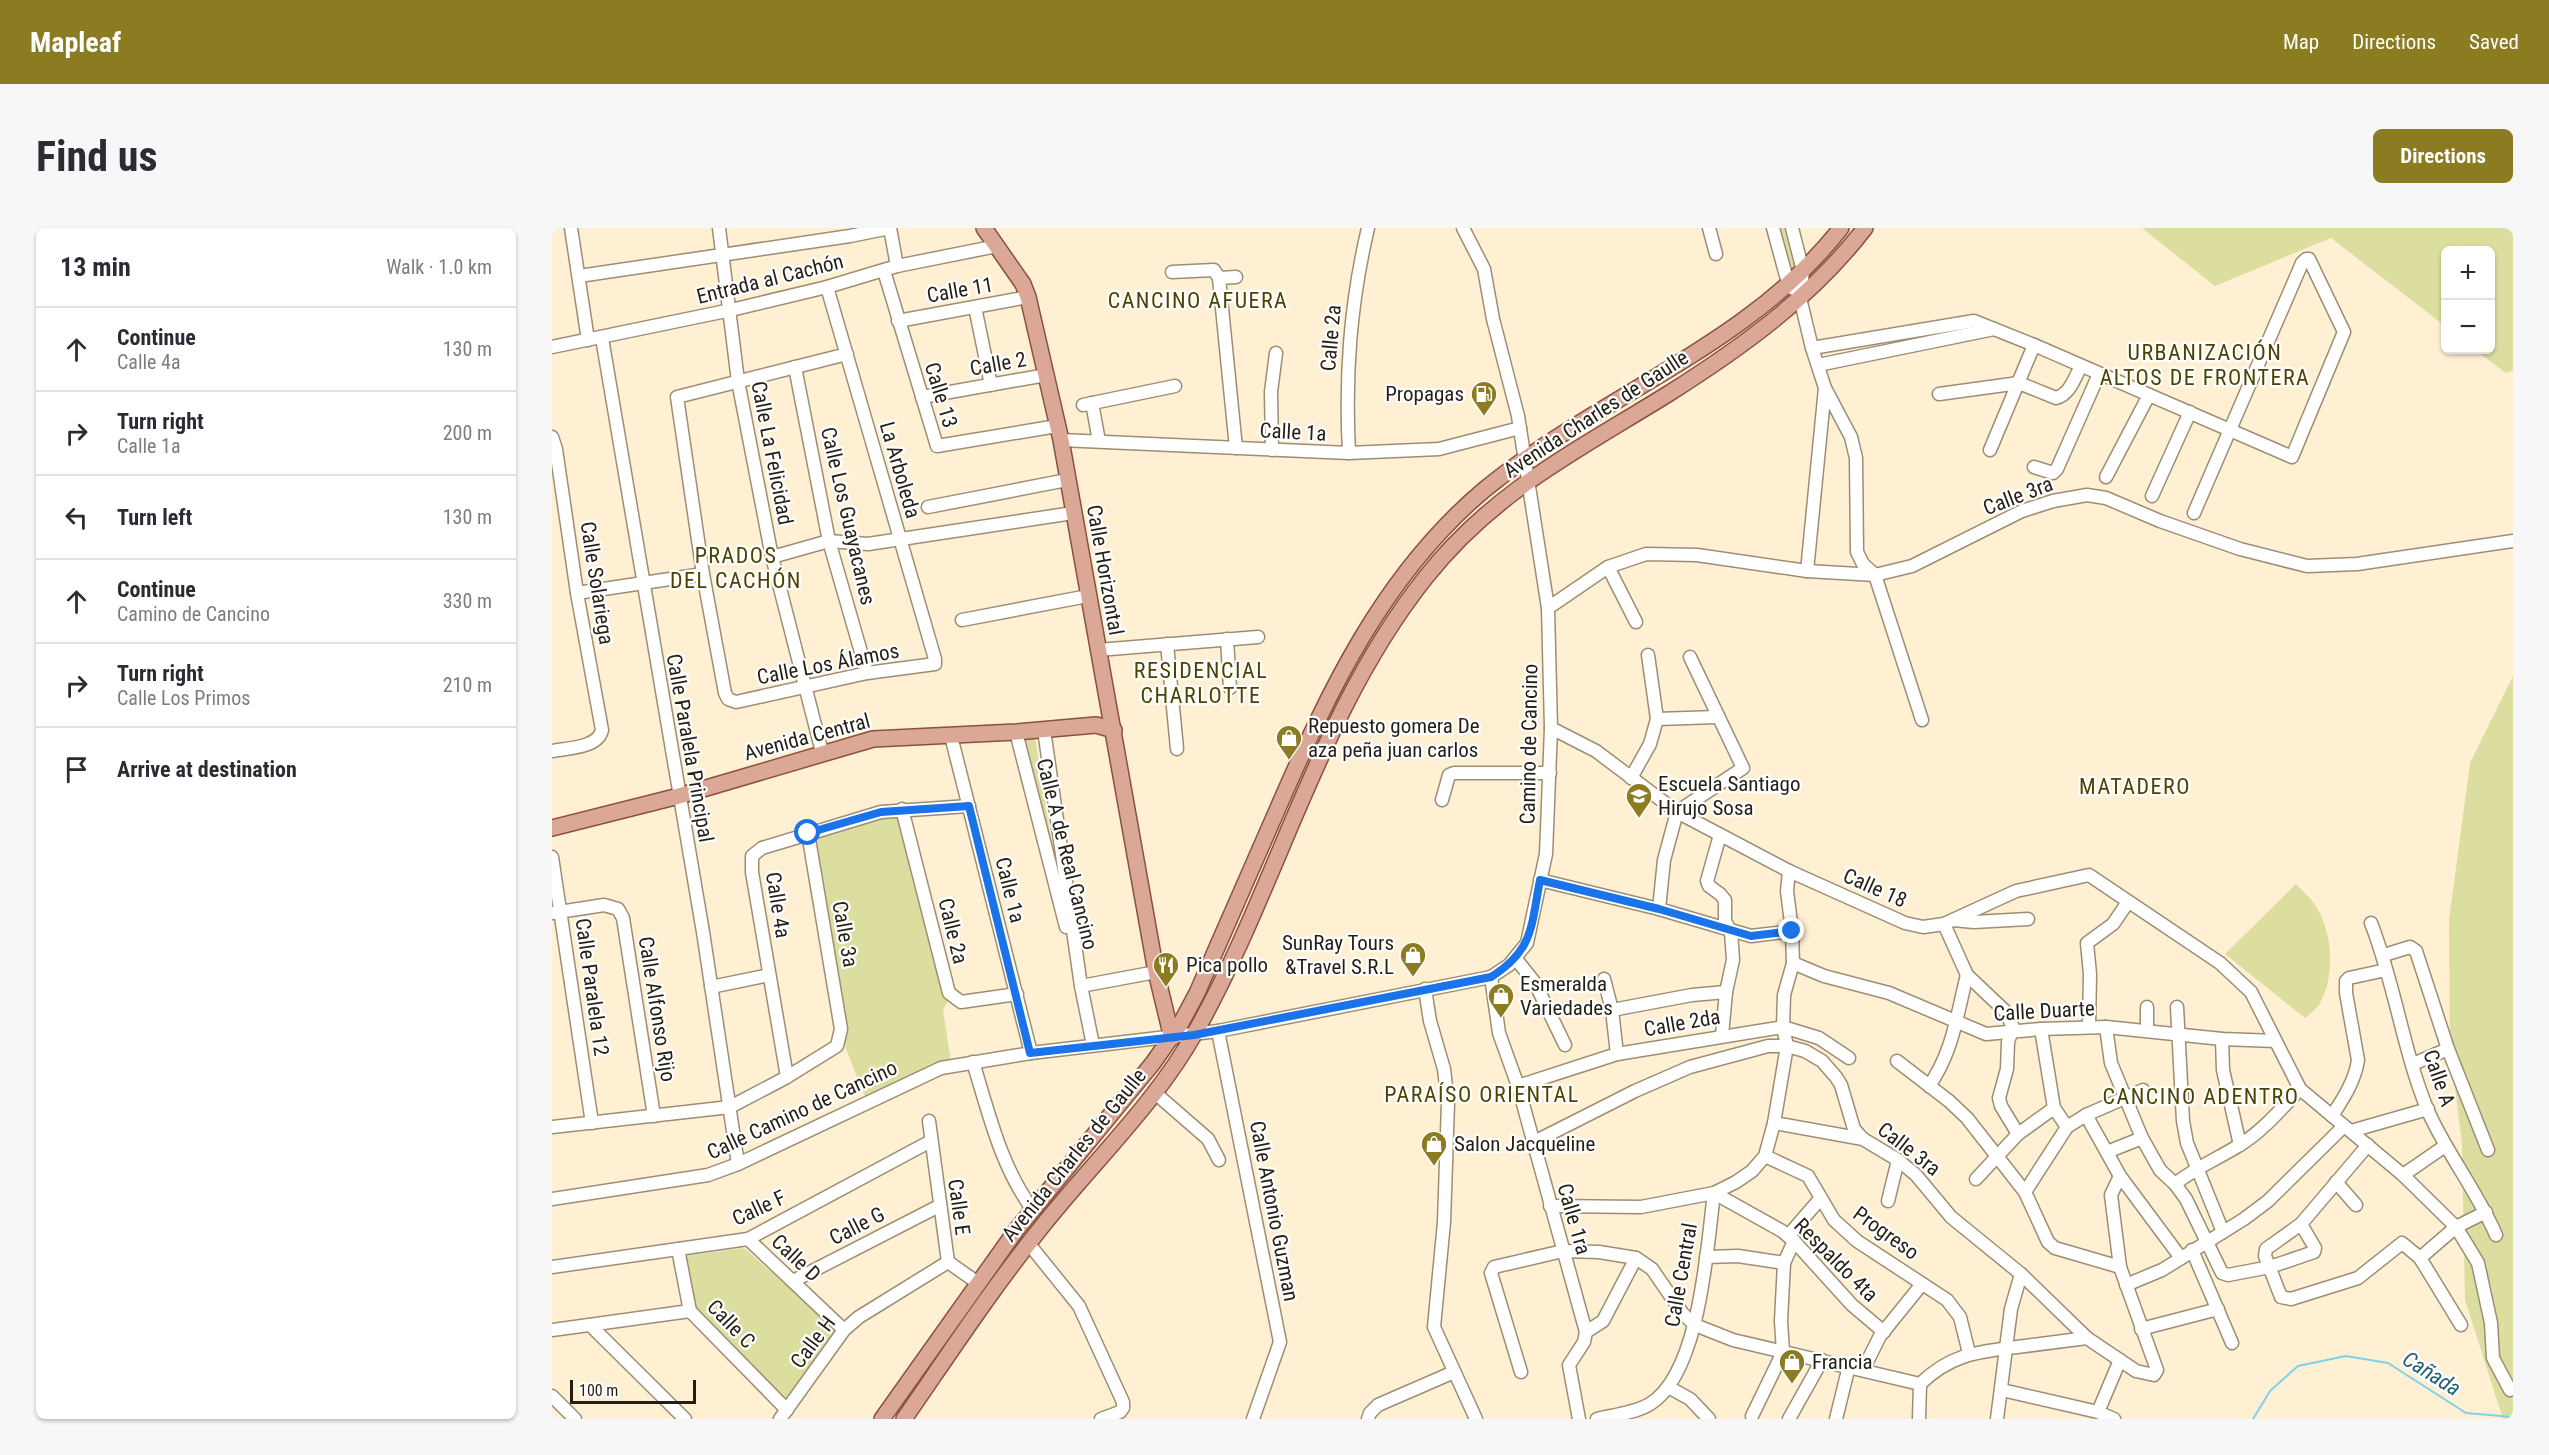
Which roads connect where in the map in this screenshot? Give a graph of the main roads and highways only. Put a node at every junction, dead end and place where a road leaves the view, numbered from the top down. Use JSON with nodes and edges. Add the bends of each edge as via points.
{"nodes":[{"id":1,"x":1841,"y":228,"type":"edge"},
{"id":2,"x":1865,"y":228,"type":"edge"},
{"id":3,"x":986,"y":229,"type":"edge"},
{"id":4,"x":1114,"y":730,"type":"junction"},
{"id":5,"x":552,"y":828,"type":"edge"},
{"id":6,"x":1172,"y":1038,"type":"junction"},
{"id":7,"x":978,"y":1283,"type":"junction"},
{"id":8,"x":984,"y":1303,"type":"junction"},
{"id":9,"x":960,"y":1310,"type":"junction"},
{"id":10,"x":962,"y":1335,"type":"junction"},
{"id":11,"x":882,"y":1419,"type":"edge"},
{"id":12,"x":904,"y":1419,"type":"edge"}],
"edges":[{"from":1,"to":6,"type":"main road","name":"Avenida Charles de Gaulle","via":[[1803,271],[1733,327],[1541,446],[1483,491],[1396,586],[1342,669],[1317,718],[1197,993]]},
{"from":2,"to":8,"type":"main road","name":"Avenida Charles de Gaulle","via":[[1800,298],[1763,328],[1700,374],[1529,479],[1459,539],[1426,576],[1378,644],[1346,707],[1194,1035],[1154,1092]]},
{"from":3,"to":4,"type":"main road","name":"Calle Horizontal","via":[[1028,297],[1059,433]]},
{"from":4,"to":5,"type":"main road","name":"Avenida Central","via":[[1096,725],[873,739],[679,796]]},
{"from":4,"to":6,"type":"main road","name":"Calle Horizontal","via":[[1156,972]]},
{"from":6,"to":7,"type":"main road","name":"Avenida Charles de Gaulle"},
{"from":7,"to":8,"type":"main road","via":[[972,1302],[976,1306]]},
{"from":7,"to":9,"type":"main road","name":"Avenida Charles de Gaulle"},
{"from":8,"to":10,"type":"main road","name":"Avenida Charles de Gaulle"},
{"from":9,"to":10,"type":"main road","via":[[969,1311],[961,1325]]},
{"from":9,"to":11,"type":"main road","name":"Avenida Charles de Gaulle"},
{"from":10,"to":12,"type":"main road","name":"Avenida Charles de Gaulle"}]}
